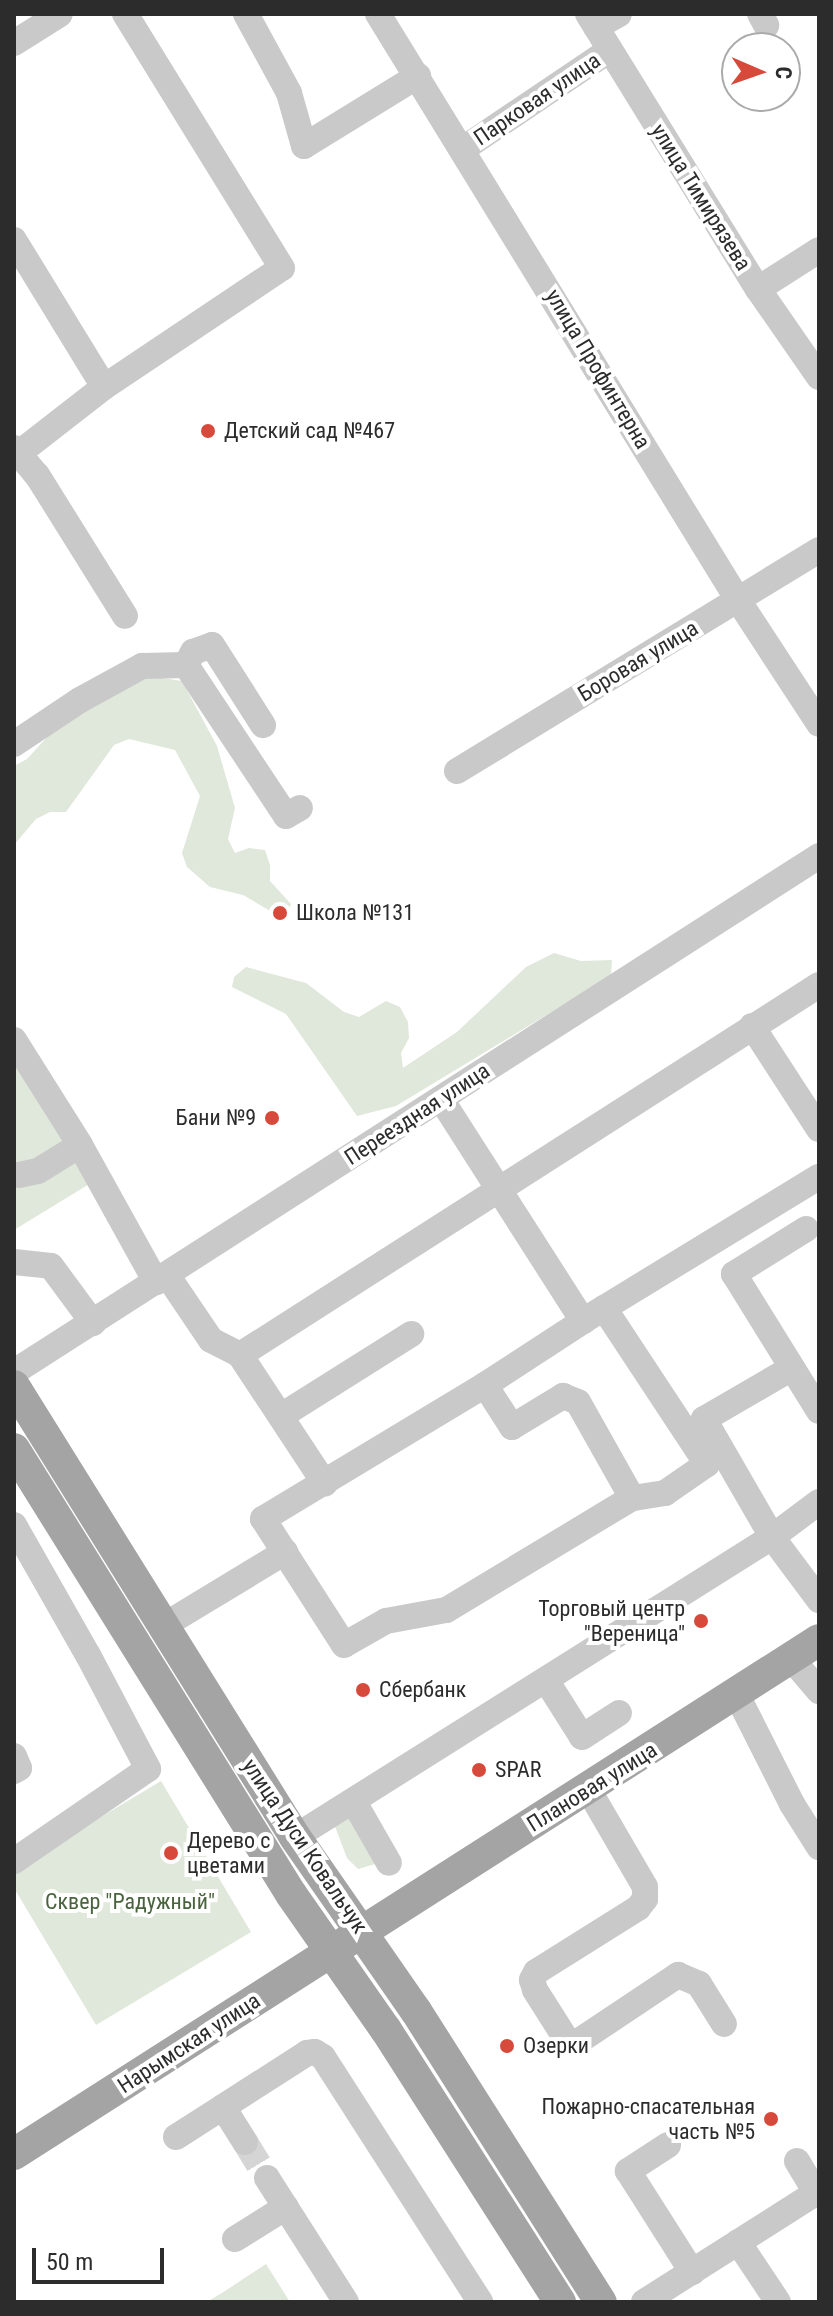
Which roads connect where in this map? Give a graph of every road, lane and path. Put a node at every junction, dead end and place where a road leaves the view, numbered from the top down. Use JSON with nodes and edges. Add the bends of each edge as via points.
{"nodes":[{"id":1,"x":60,"y":14,"type":"edge"},
{"id":2,"x":125,"y":14,"type":"edge"},
{"id":3,"x":246,"y":14,"type":"edge"},
{"id":4,"x":378,"y":14,"type":"edge"},
{"id":5,"x":601,"y":18,"type":"edge"},
{"id":6,"x":14,"y":43,"type":"edge"},
{"id":7,"x":610,"y":50,"type":"junction"},
{"id":8,"x":418,"y":76,"type":"junction"},
{"id":9,"x":463,"y":149,"type":"junction"},
{"id":10,"x":14,"y":240,"type":"edge"},
{"id":11,"x":819,"y":250,"type":"edge"},
{"id":12,"x":758,"y":289,"type":"junction"},
{"id":13,"x":819,"y":377,"type":"edge"},
{"id":14,"x":104,"y":387,"type":"junction"},
{"id":15,"x":15,"y":454,"type":"edge"},
{"id":16,"x":819,"y":550,"type":"edge"},
{"id":17,"x":738,"y":600,"type":"junction"},
{"id":18,"x":125,"y":616,"type":"dead end"},
{"id":19,"x":186,"y":665,"type":"junction"},
{"id":20,"x":819,"y":724,"type":"edge"},
{"id":21,"x":263,"y":725,"type":"dead end"},
{"id":22,"x":14,"y":744,"type":"edge"},
{"id":23,"x":457,"y":771,"type":"dead end"},
{"id":24,"x":300,"y":808,"type":"dead end"},
{"id":25,"x":819,"y":856,"type":"edge"},
{"id":26,"x":819,"y":985,"type":"edge"},
{"id":27,"x":752,"y":1026,"type":"junction"},
{"id":28,"x":14,"y":1040,"type":"edge"},
{"id":29,"x":810,"y":1097,"type":"edge"},
{"id":30,"x":441,"y":1099,"type":"junction"},
{"id":31,"x":819,"y":1129,"type":"edge"},
{"id":32,"x":80,"y":1145,"type":"junction"},
{"id":33,"x":16,"y":1170,"type":"edge"},
{"id":34,"x":819,"y":1177,"type":"edge"},
{"id":35,"x":497,"y":1189,"type":"junction"},
{"id":36,"x":786,"y":1197,"type":"junction"},
{"id":37,"x":813,"y":1239,"type":"edge"},
{"id":38,"x":14,"y":1262,"type":"edge"},
{"id":39,"x":162,"y":1278,"type":"junction"},
{"id":40,"x":594,"y":1315,"type":"junction"},
{"id":41,"x":93,"y":1323,"type":"junction"},
{"id":42,"x":411,"y":1334,"type":"dead end"},
{"id":43,"x":240,"y":1355,"type":"junction"},
{"id":44,"x":792,"y":1368,"type":"junction"},
{"id":45,"x":14,"y":1372,"type":"edge"},
{"id":46,"x":485,"y":1385,"type":"junction"},
{"id":47,"x":14,"y":1386,"type":"edge"},
{"id":48,"x":817,"y":1402,"type":"edge"},
{"id":49,"x":281,"y":1416,"type":"junction"},
{"id":50,"x":14,"y":1449,"type":"edge"},
{"id":51,"x":325,"y":1484,"type":"junction"},
{"id":52,"x":632,"y":1498,"type":"junction"},
{"id":53,"x":819,"y":1502,"type":"edge"},
{"id":54,"x":14,"y":1525,"type":"edge"},
{"id":55,"x":772,"y":1537,"type":"junction"},
{"id":56,"x":285,"y":1552,"type":"junction"},
{"id":57,"x":819,"y":1600,"type":"edge"},
{"id":58,"x":163,"y":1626,"type":"junction"},
{"id":59,"x":819,"y":1640,"type":"edge"},
{"id":60,"x":790,"y":1657,"type":"junction"},
{"id":61,"x":546,"y":1680,"type":"junction"},
{"id":62,"x":819,"y":1691,"type":"edge"},
{"id":63,"x":737,"y":1695,"type":"junction"},
{"id":64,"x":619,"y":1713,"type":"dead end"},
{"id":65,"x":14,"y":1756,"type":"edge"},
{"id":66,"x":14,"y":1771,"type":"edge"},
{"id":67,"x":588,"y":1789,"type":"junction"},
{"id":68,"x":354,"y":1802,"type":"junction"},
{"id":69,"x":295,"y":1837,"type":"junction"},
{"id":70,"x":819,"y":1847,"type":"edge"},
{"id":71,"x":14,"y":1861,"type":"edge"},
{"id":72,"x":389,"y":1863,"type":"dead end"},
{"id":73,"x":362,"y":1930,"type":"junction"},
{"id":74,"x":331,"y":1950,"type":"junction"},
{"id":75,"x":724,"y":2024,"type":"dead end"},
{"id":76,"x":223,"y":2107,"type":"junction"},
{"id":77,"x":176,"y":2137,"type":"dead end"},
{"id":78,"x":245,"y":2142,"type":"tunnel mouth"},
{"id":79,"x":668,"y":2145,"type":"dead end"},
{"id":80,"x":14,"y":2154,"type":"edge"},
{"id":81,"x":797,"y":2161,"type":"dead end"},
{"id":82,"x":267,"y":2178,"type":"tunnel mouth"},
{"id":83,"x":817,"y":2192,"type":"edge"},
{"id":84,"x":286,"y":2207,"type":"junction"},
{"id":85,"x":235,"y":2239,"type":"dead end"},
{"id":86,"x":738,"y":2242,"type":"junction"},
{"id":87,"x":692,"y":2272,"type":"junction"},
{"id":88,"x":346,"y":2302,"type":"edge"},
{"id":89,"x":480,"y":2302,"type":"edge"},
{"id":90,"x":560,"y":2302,"type":"edge"},
{"id":91,"x":601,"y":2302,"type":"edge"},
{"id":92,"x":644,"y":2302,"type":"edge"},
{"id":93,"x":778,"y":2302,"type":"edge"}],
"edges":[{"from":1,"to":6,"type":"street"},
{"from":2,"to":14,"type":"street","via":[[282,268]]},
{"from":3,"to":8,"type":"street","via":[[289,93],[304,146]]},
{"from":4,"to":8,"type":"street","name":"улица Профинтерна"},
{"from":5,"to":7,"type":"street","name":"улица Тимирязева"},
{"from":7,"to":9,"type":"street","name":"Парковая улица"},
{"from":7,"to":12,"type":"street","name":"улица Тимирязева"},
{"from":8,"to":9,"type":"street","name":"улица Профинтерна"},
{"from":9,"to":17,"type":"street","name":"улица Профинтерна"},
{"from":10,"to":14,"type":"street"},
{"from":11,"to":12,"type":"street"},
{"from":12,"to":13,"type":"street","name":"улица Тимирязева"},
{"from":14,"to":15,"type":"street"},
{"from":15,"to":18,"type":"street","via":[[37,475]]},
{"from":16,"to":17,"type":"street","name":"Боровая улица"},
{"from":17,"to":20,"type":"street","name":"улица Профинтерна"},
{"from":17,"to":23,"type":"street","name":"Боровая улица"},
{"from":19,"to":21,"type":"street","via":[[193,652],[212,645]]},
{"from":19,"to":22,"type":"street","via":[[142,666]]},
{"from":19,"to":24,"type":"street","via":[[286,816]]},
{"from":25,"to":30,"type":"street","name":"Переездная улица"},
{"from":26,"to":27,"type":"street"},
{"from":27,"to":29,"type":"street"},
{"from":27,"to":35,"type":"street"},
{"from":28,"to":32,"type":"street"},
{"from":29,"to":31,"type":"street"},
{"from":30,"to":35,"type":"street"},
{"from":30,"to":39,"type":"street","name":"Переездная улица"},
{"from":32,"to":33,"type":"street","via":[[38,1171]]},
{"from":32,"to":39,"type":"street"},
{"from":34,"to":36,"type":"street"},
{"from":35,"to":40,"type":"street"},
{"from":35,"to":43,"type":"street"},
{"from":36,"to":37,"type":"street"},
{"from":36,"to":40,"type":"street"},
{"from":37,"to":44,"type":"street","via":[[734,1274]]},
{"from":38,"to":41,"type":"street","via":[[51,1266]]},
{"from":39,"to":41,"type":"street","name":"Переездная улица"},
{"from":39,"to":43,"type":"street","via":[[211,1340]]},
{"from":40,"to":46,"type":"street"},
{"from":40,"to":52,"type":"street","via":[[707,1464],[665,1493]]},
{"from":41,"to":45,"type":"street","name":"Переездная улица"},
{"from":42,"to":49,"type":"street"},
{"from":43,"to":49,"type":"street"},
{"from":44,"to":48,"type":"street"},
{"from":44,"to":55,"type":"street","via":[[704,1419]]},
{"from":46,"to":51,"type":"street"},
{"from":46,"to":52,"type":"street","via":[[512,1427],[563,1396],[578,1402]]},
{"from":47,"to":58,"type":"main road","name":"улица Дуси Ковальчук"},
{"from":49,"to":51,"type":"street"},
{"from":50,"to":74,"type":"main road","name":"улица Дуси Ковальчук"},
{"from":51,"to":56,"type":"street","via":[[263,1519]]},
{"from":52,"to":56,"type":"street","via":[[446,1610],[386,1621],[344,1645]]},
{"from":53,"to":55,"type":"street"},
{"from":54,"to":71,"type":"street","via":[[148,1769]]},
{"from":55,"to":57,"type":"street"},
{"from":55,"to":61,"type":"street"},
{"from":56,"to":58,"type":"street"},
{"from":58,"to":69,"type":"main road","name":"улица Дуси Ковальчук"},
{"from":59,"to":60,"type":"main road","name":"Плановая улица"},
{"from":60,"to":62,"type":"street"},
{"from":60,"to":63,"type":"main road","name":"Плановая улица"},
{"from":61,"to":64,"type":"street","via":[[582,1737]]},
{"from":61,"to":68,"type":"street"},
{"from":63,"to":67,"type":"main road","name":"Плановая улица"},
{"from":63,"to":70,"type":"street"},
{"from":65,"to":66,"type":"street","via":[[19,1768]]},
{"from":67,"to":73,"type":"main road","name":"Плановая улица"},
{"from":67,"to":75,"type":"street","via":[[645,1887],[645,1899],[536,1972],[535,1990],[566,2039],[576,2043],[678,1975],[699,1984]]},
{"from":68,"to":69,"type":"street"},
{"from":68,"to":72,"type":"street"},
{"from":69,"to":73,"type":"main road","name":"улица Дуси Ковальчук"},
{"from":73,"to":74,"type":"main road","name":"Нарымская улица"},
{"from":73,"to":91,"type":"main road","name":"улица Дуси Ковальчук"},
{"from":74,"to":80,"type":"main road","name":"Нарымская улица"},
{"from":74,"to":90,"type":"main road","name":"улица Дуси Ковальчук"},
{"from":76,"to":77,"type":"street"},
{"from":76,"to":78,"type":"street"},
{"from":76,"to":89,"type":"street","via":[[307,2053],[323,2057]]},
{"from":79,"to":87,"type":"street","via":[[628,2171]]},
{"from":81,"to":83,"type":"street"},
{"from":82,"to":84,"type":"street"},
{"from":83,"to":86,"type":"street"},
{"from":84,"to":85,"type":"street"},
{"from":84,"to":88,"type":"street"},
{"from":86,"to":87,"type":"street"},
{"from":86,"to":93,"type":"street"},
{"from":87,"to":92,"type":"street"}]}
